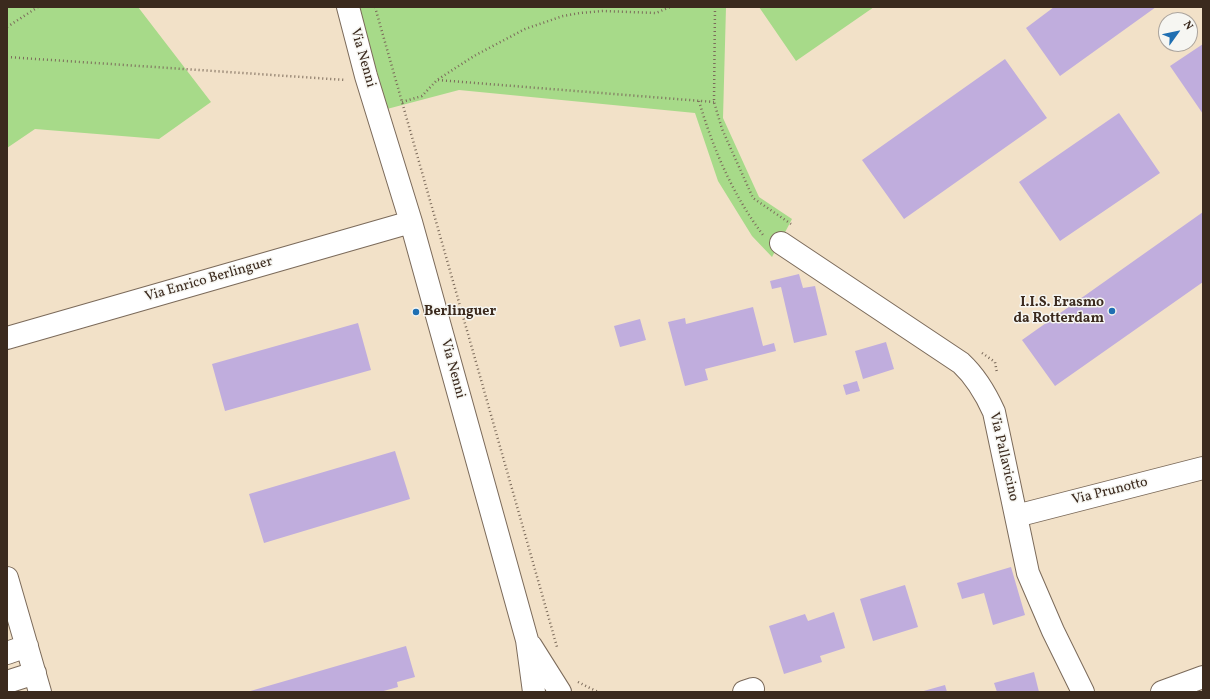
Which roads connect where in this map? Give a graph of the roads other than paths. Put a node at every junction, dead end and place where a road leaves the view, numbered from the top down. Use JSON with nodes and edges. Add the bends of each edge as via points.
{"nodes":[{"id":1,"x":348,"y":7,"type":"edge"},
{"id":2,"x":411,"y":222,"type":"junction"},
{"id":3,"x":781,"y":243,"type":"road end"},
{"id":4,"x":7,"y":338,"type":"edge"},
{"id":5,"x":1203,"y":468,"type":"edge"},
{"id":6,"x":1016,"y":516,"type":"junction"},
{"id":7,"x":7,"y":578,"type":"edge"},
{"id":8,"x":527,"y":640,"type":"junction"},
{"id":9,"x":17,"y":650,"type":"edge"},
{"id":10,"x":1203,"y":677,"type":"edge"},
{"id":11,"x":7,"y":682,"type":"edge"},
{"id":12,"x":37,"y":683,"type":"edge"},
{"id":13,"x":534,"y":692,"type":"edge"},
{"id":14,"x":560,"y":692,"type":"edge"},
{"id":15,"x":1083,"y":692,"type":"edge"},
{"id":16,"x":1162,"y":692,"type":"edge"}],
"edges":[{"from":1,"to":2,"type":"street","name":"Via Nenni","via":[[366,76]]},
{"from":2,"to":4,"type":"street","name":"Via Enrico Berlinguer"},
{"from":2,"to":8,"type":"street","name":"Via Nenni"},
{"from":3,"to":6,"type":"street","name":"Via Pallavicino","via":[[961,363],[973,375],[986,393],[994,412]]},
{"from":5,"to":6,"type":"street","name":"Via Prunotto"},
{"from":6,"to":15,"type":"street","name":"Via Pallavicino","via":[[1028,574]]},
{"from":7,"to":9,"type":"street"},
{"from":8,"to":13,"type":"street","name":"Via Nenni"},
{"from":8,"to":14,"type":"street","name":"Via Nenni"},
{"from":9,"to":12,"type":"street"},
{"from":10,"to":16,"type":"street"},
{"from":11,"to":12,"type":"street"}]}
